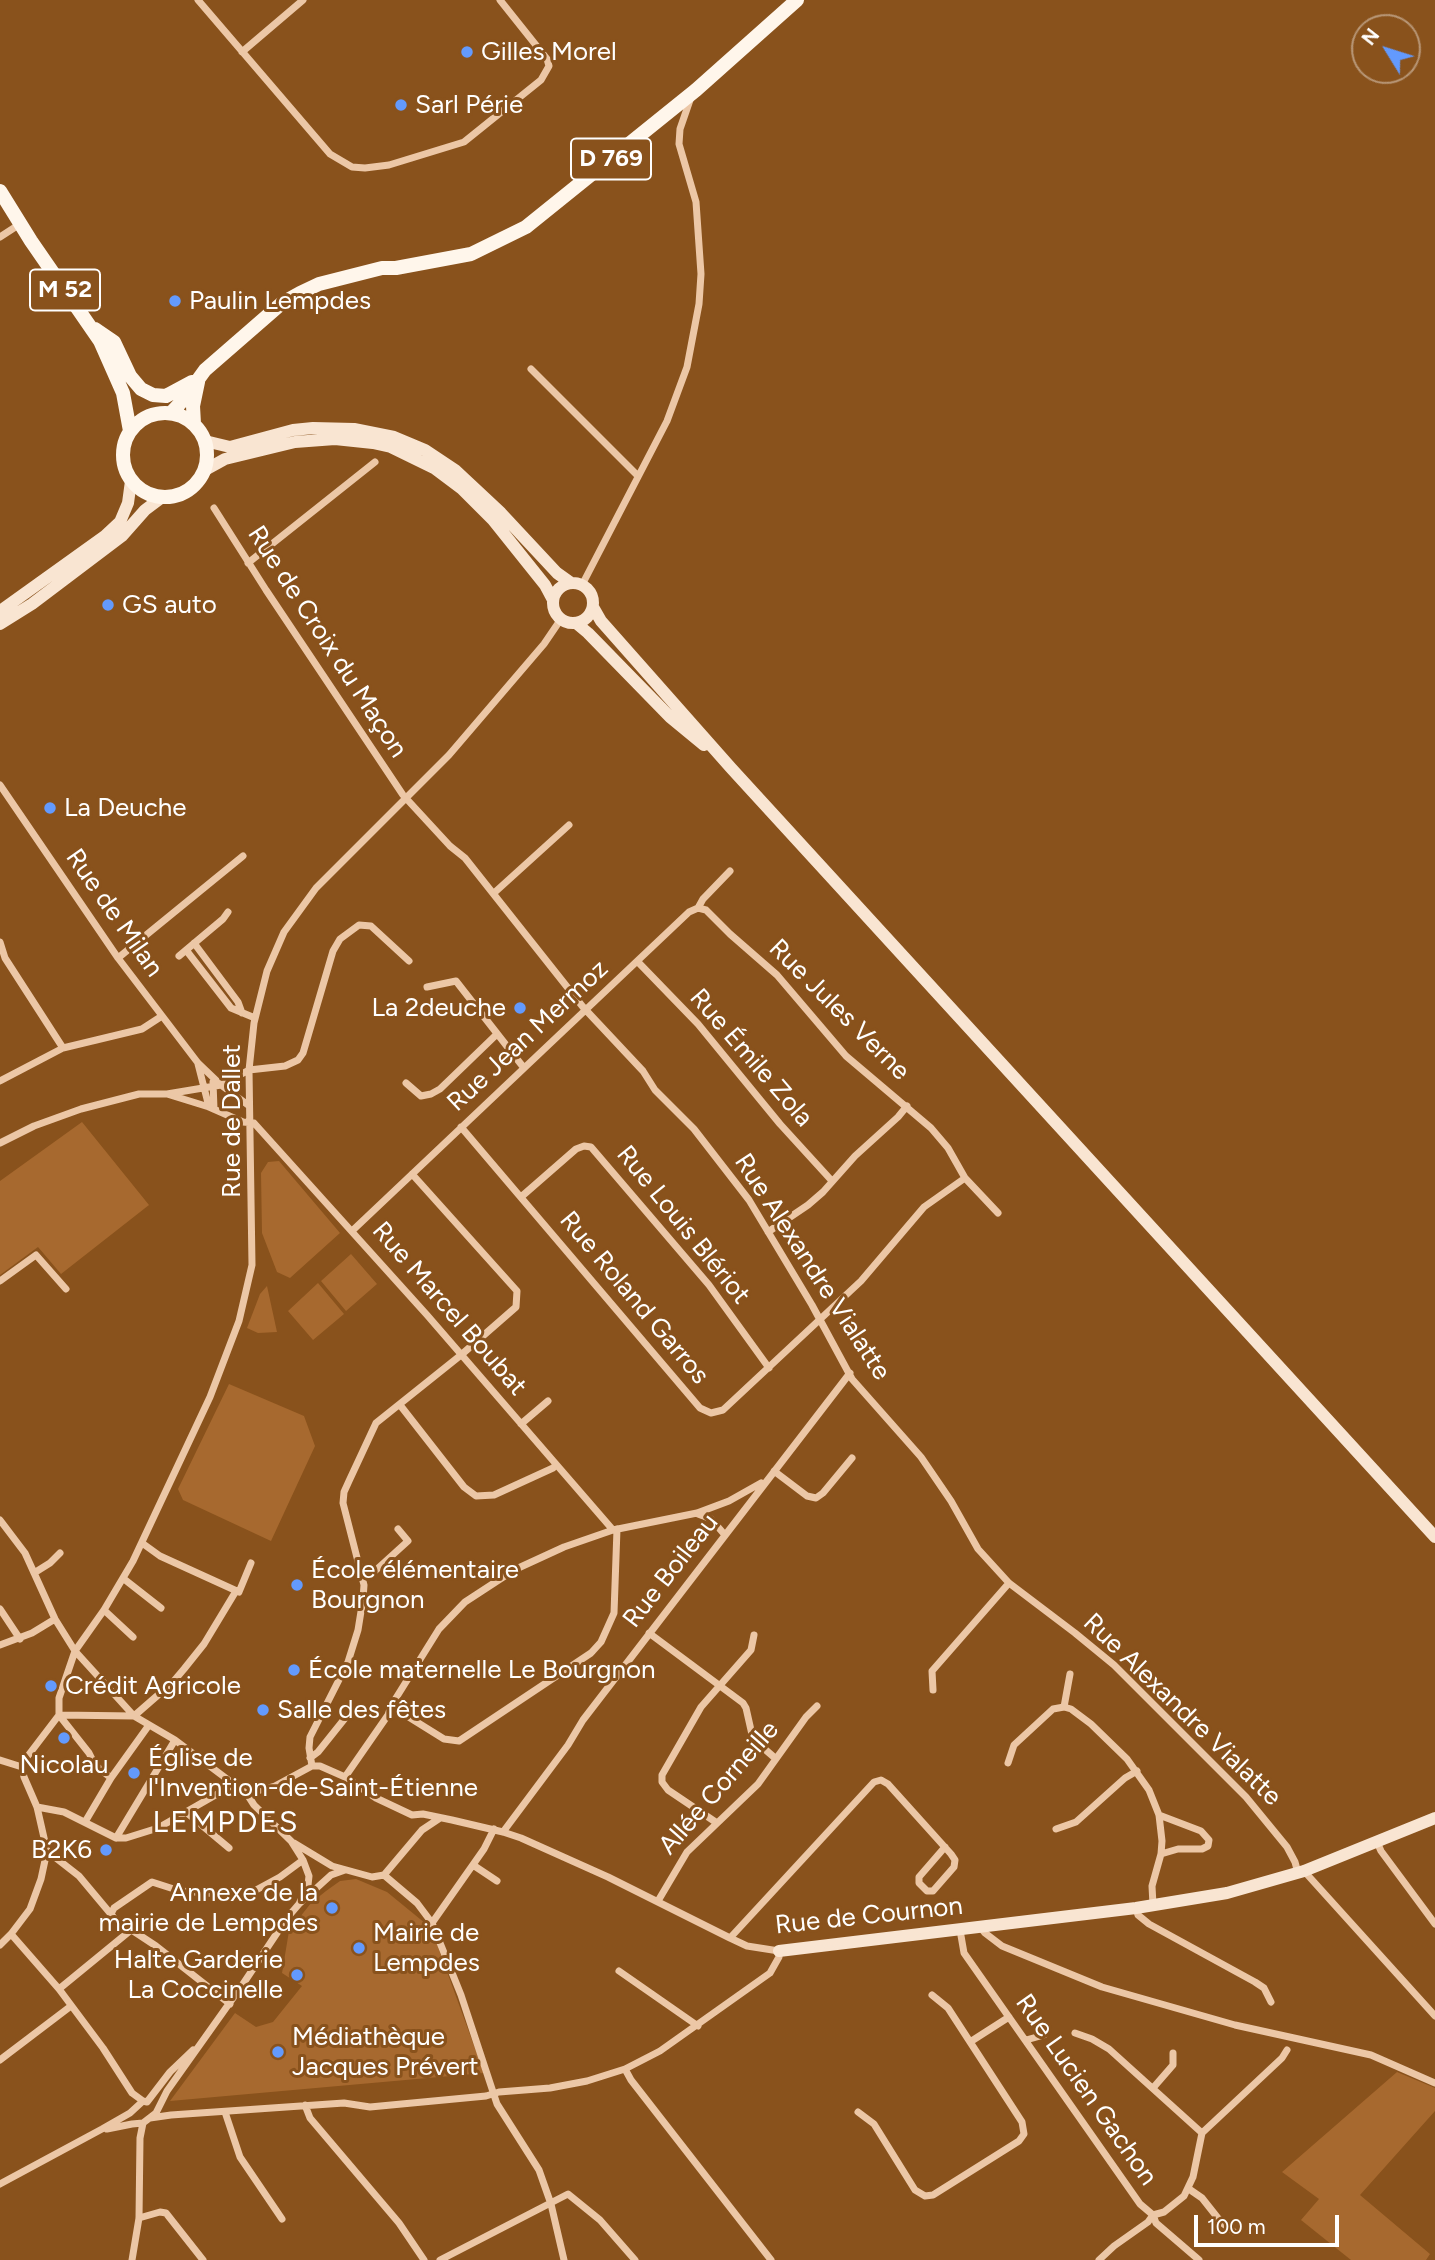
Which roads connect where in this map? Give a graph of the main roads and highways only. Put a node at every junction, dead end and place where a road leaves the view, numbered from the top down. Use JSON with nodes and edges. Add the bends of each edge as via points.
{"nodes":[{"id":1,"x":797,"y":0,"type":"edge"},
{"id":2,"x":0,"y":191,"type":"edge"},
{"id":3,"x":91,"y":327,"type":"junction"},
{"id":4,"x":199,"y":377,"type":"junction"},
{"id":5,"x":123,"y":393,"type":"junction"},
{"id":6,"x":171,"y":413,"type":"junction"},
{"id":7,"x":152,"y":415,"type":"junction"},
{"id":8,"x":194,"y":425,"type":"junction"},
{"id":9,"x":130,"y":431,"type":"junction"},
{"id":10,"x":205,"y":441,"type":"junction"},
{"id":11,"x":205,"y":470,"type":"junction"},
{"id":12,"x":131,"y":481,"type":"junction"},
{"id":13,"x":162,"y":498,"type":"junction"},
{"id":14,"x":108,"y":540,"type":"junction"},
{"id":15,"x":577,"y":584,"type":"junction"},
{"id":16,"x":553,"y":600,"type":"junction"},
{"id":17,"x":593,"y":607,"type":"junction"},
{"id":18,"x":0,"y":611,"type":"edge"},
{"id":19,"x":576,"y":623,"type":"junction"},
{"id":20,"x":0,"y":624,"type":"edge"},
{"id":21,"x":731,"y":768,"type":"junction"},
{"id":22,"x":1435,"y":1537,"type":"edge"},
{"id":23,"x":1435,"y":1818,"type":"edge"},
{"id":24,"x":779,"y":1951,"type":"road end"}],
"edges":[{"from":1,"to":4,"type":"main road","number":"D 769","via":[[526,227],[471,254],[319,284],[282,303]]},
{"from":2,"to":3,"type":"main road","number":"M 52"},
{"from":3,"to":4,"type":"main road","via":[[114,341],[135,383],[153,395],[166,396]]},
{"from":3,"to":5,"type":"main road","number":"M 52"},
{"from":4,"to":6,"type":"main road","number":"D 769"},
{"from":4,"to":8,"type":"main road"},
{"from":5,"to":7,"type":"main road"},
{"from":5,"to":9,"type":"main road","number":"M 52"},
{"from":6,"to":7,"type":"main road"},
{"from":6,"to":8,"type":"main road"},
{"from":7,"to":9,"type":"main road"},
{"from":8,"to":10,"type":"main road"},
{"from":9,"to":12,"type":"main road","via":[[122,451]]},
{"from":10,"to":11,"type":"main road"},
{"from":10,"to":15,"type":"main road","via":[[230,447],[293,430],[333,427],[401,440],[469,482],[557,573]]},
{"from":11,"to":13,"type":"main road","via":[[195,486],[180,496]]},
{"from":11,"to":16,"type":"main road","via":[[225,459],[295,442],[345,439],[391,447],[435,468],[468,494]]},
{"from":12,"to":13,"type":"main road","via":[[144,493]]},
{"from":12,"to":14,"type":"main road","via":[[128,503]]},
{"from":13,"to":14,"type":"main road","via":[[130,529]]},
{"from":14,"to":18,"type":"main road"},
{"from":14,"to":20,"type":"main road","via":[[32,604]]},
{"from":15,"to":16,"type":"main road","via":[[562,587]]},
{"from":15,"to":17,"type":"main road","via":[[590,592]]},
{"from":16,"to":19,"type":"main road","via":[[561,619]]},
{"from":17,"to":19,"type":"main road"},
{"from":17,"to":21,"type":"main road"},
{"from":19,"to":21,"type":"main road","via":[[670,717]]},
{"from":21,"to":22,"type":"main road"},
{"from":23,"to":24,"type":"main road","name":"Rue de Cournon","via":[[1301,1872],[1227,1894]]}]}
